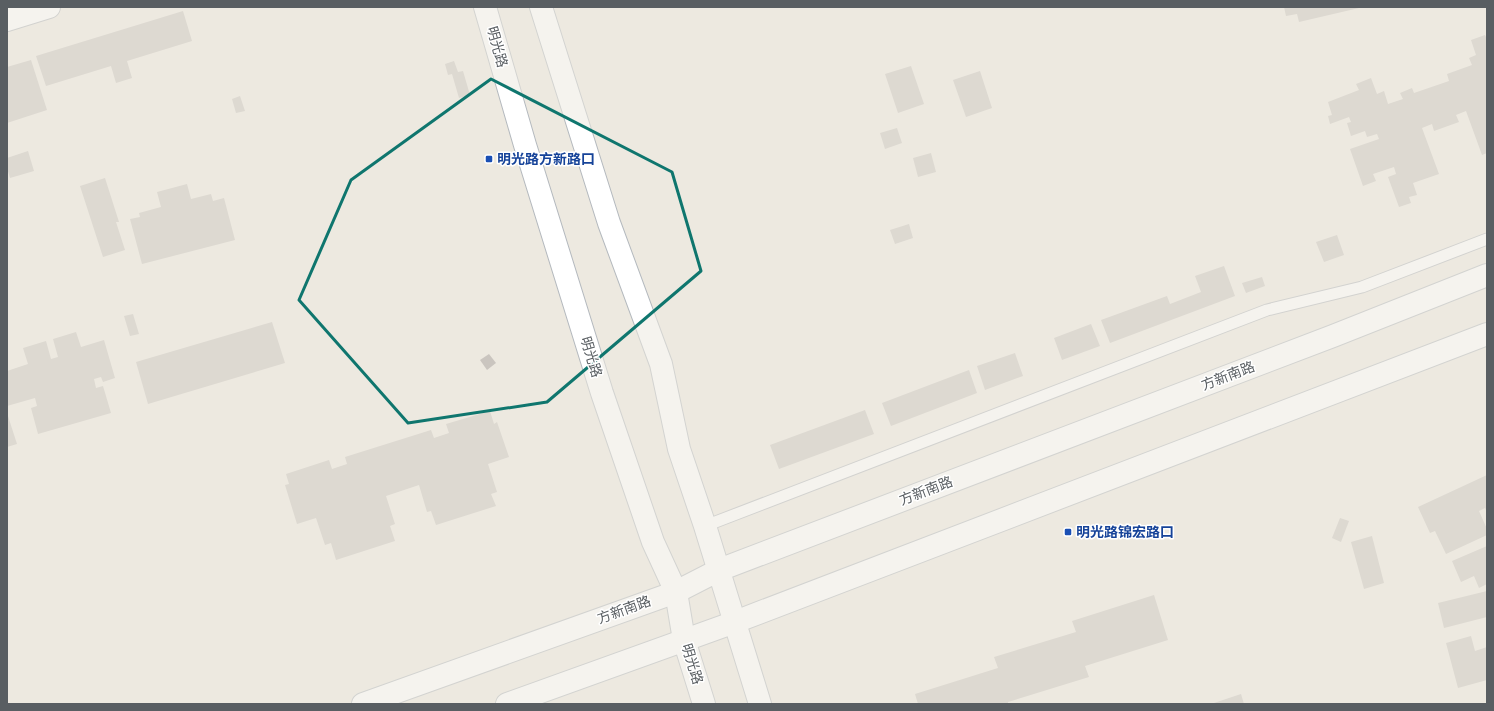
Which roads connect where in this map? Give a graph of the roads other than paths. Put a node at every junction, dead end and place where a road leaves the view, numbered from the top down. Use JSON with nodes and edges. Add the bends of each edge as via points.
{"nodes":[{"id":1,"x":49,"y":7,"type":"edge"},
{"id":2,"x":485,"y":7,"type":"edge"},
{"id":3,"x":541,"y":7,"type":"edge"},
{"id":4,"x":7,"y":20,"type":"edge"},
{"id":5,"x":1487,"y":239,"type":"edge"},
{"id":6,"x":1487,"y":275,"type":"edge"},
{"id":7,"x":1487,"y":334,"type":"edge"},
{"id":8,"x":705,"y":526,"type":"junction"},
{"id":9,"x":719,"y":570,"type":"junction"},
{"id":10,"x":676,"y":592,"type":"junction"},
{"id":11,"x":734,"y":622,"type":"junction"},
{"id":12,"x":684,"y":640,"type":"junction"},
{"id":13,"x":363,"y":704,"type":"edge"},
{"id":14,"x":507,"y":704,"type":"edge"},
{"id":15,"x":704,"y":704,"type":"edge"},
{"id":16,"x":760,"y":704,"type":"edge"}],
"edges":[{"from":1,"to":4,"type":"main road"},
{"from":2,"to":10,"type":"main road","name":"明光路","via":[[602,393],[653,542]]},
{"from":3,"to":8,"type":"main road","via":[[609,223],[660,364],[679,449]]},
{"from":5,"to":8,"type":"lane","via":[[1362,287],[1267,310]]},
{"from":6,"to":9,"type":"main road","name":"方新南路"},
{"from":7,"to":11,"type":"main road"},
{"from":8,"to":9,"type":"main road"},
{"from":9,"to":10,"type":"main road","name":"方新南路"},
{"from":9,"to":11,"type":"main road"},
{"from":10,"to":12,"type":"main road","name":"明光路"},
{"from":10,"to":13,"type":"main road","name":"方新南路"},
{"from":11,"to":12,"type":"main road"},
{"from":11,"to":16,"type":"main road"},
{"from":12,"to":14,"type":"main road"},
{"from":12,"to":15,"type":"main road","name":"明光路"}]}
